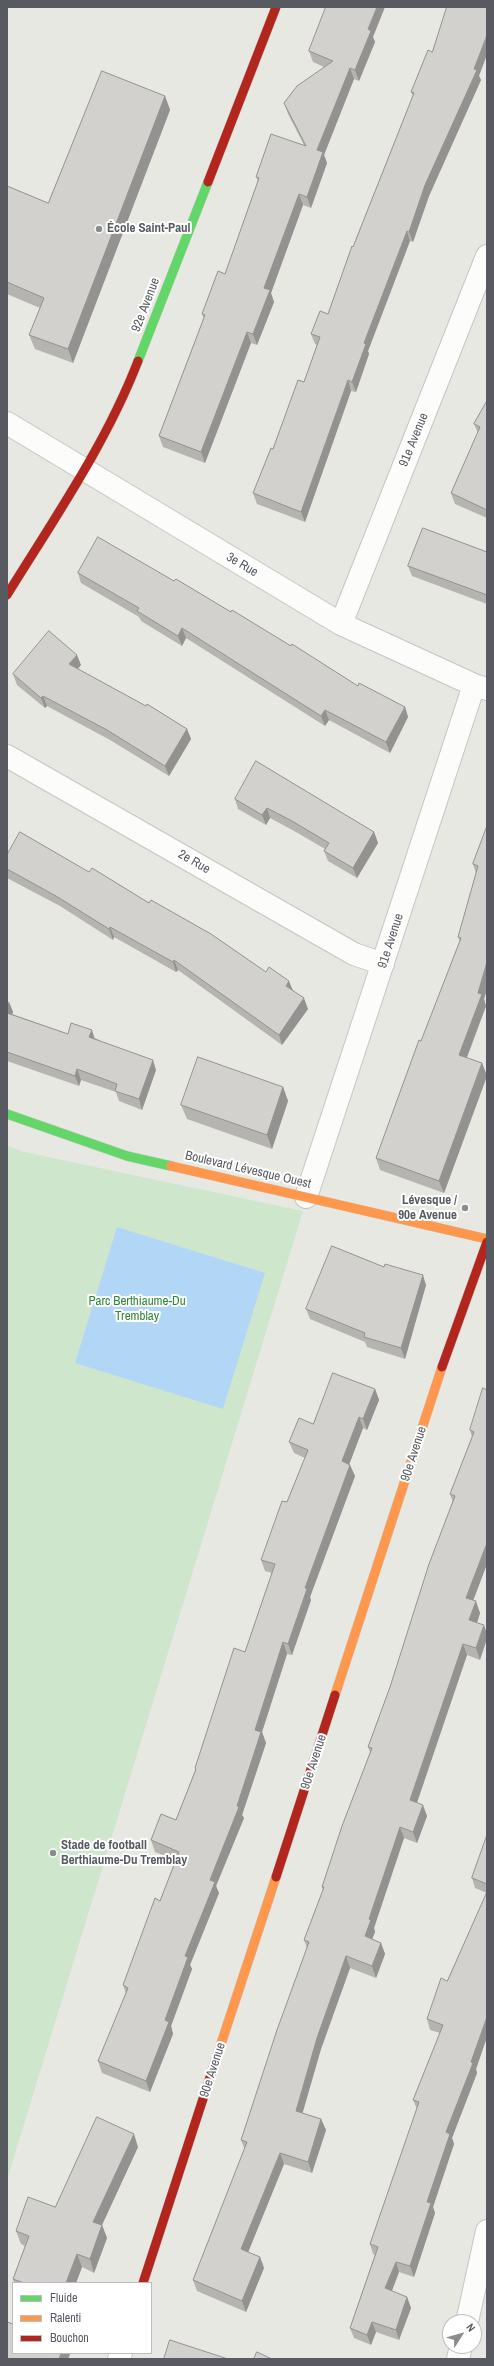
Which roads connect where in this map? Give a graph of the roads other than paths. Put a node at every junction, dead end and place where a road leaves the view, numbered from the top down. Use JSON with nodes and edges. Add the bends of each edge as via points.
{"nodes":[{"id":1,"x":276,"y":7,"type":"edge"},
{"id":2,"x":487,"y":256,"type":"edge"},
{"id":3,"x":7,"y":423,"type":"edge"},
{"id":4,"x":84,"y":470,"type":"junction"},
{"id":5,"x":7,"y":595,"type":"edge"},
{"id":6,"x":341,"y":624,"type":"junction"},
{"id":7,"x":480,"y":687,"type":"edge"},
{"id":8,"x":7,"y":756,"type":"edge"},
{"id":9,"x":383,"y":964,"type":"junction"},
{"id":10,"x":7,"y":1114,"type":"edge"},
{"id":11,"x":306,"y":1197,"type":"junction"},
{"id":12,"x":487,"y":1241,"type":"edge"},
{"id":13,"x":487,"y":2231,"type":"edge"},
{"id":14,"x":143,"y":2282,"type":"edge"},
{"id":15,"x":468,"y":2314,"type":"edge"}],
"edges":[{"from":1,"to":4,"type":"street","name":"92e Avenue","via":[[125,395]]},
{"from":2,"to":6,"type":"street","name":"91e Avenue"},
{"from":3,"to":4,"type":"street","name":"3e Rue"},
{"from":4,"to":5,"type":"street","name":"92e Avenue"},
{"from":4,"to":6,"type":"street","name":"3e Rue"},
{"from":6,"to":7,"type":"street","name":"3e Rue"},
{"from":7,"to":9,"type":"street","name":"91e Avenue"},
{"from":8,"to":9,"type":"street","name":"2e Rue","via":[[354,954]]},
{"from":9,"to":11,"type":"street","name":"91e Avenue"},
{"from":10,"to":11,"type":"street","name":"Boulevard Lévesque Ouest","via":[[127,1156]]},
{"from":11,"to":12,"type":"street","name":"Boulevard Lévesque Ouest"},
{"from":12,"to":14,"type":"street","name":"90e Avenue","via":[[448,1350]]},
{"from":13,"to":15,"type":"street"}]}
